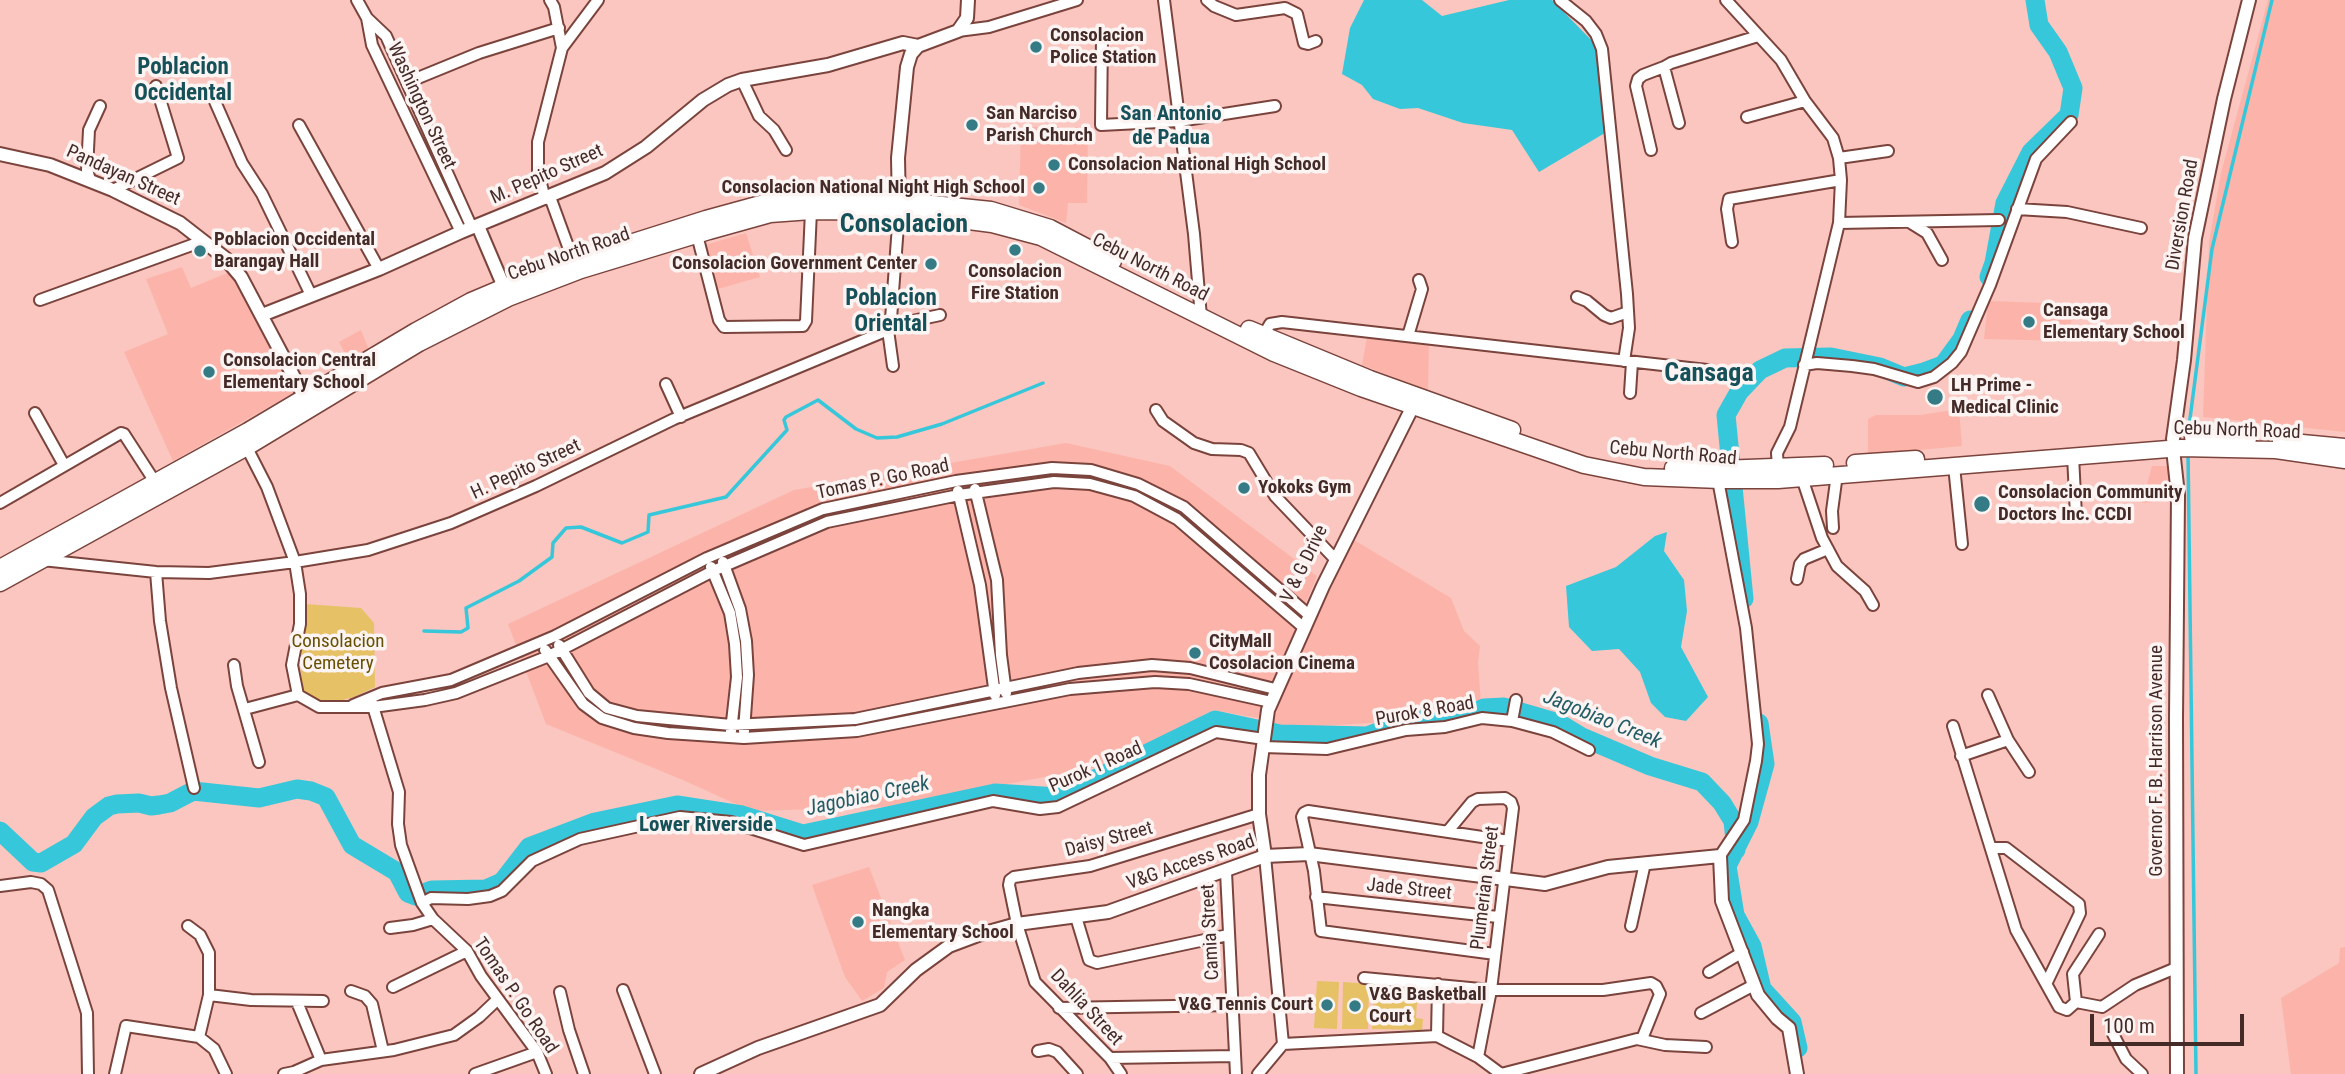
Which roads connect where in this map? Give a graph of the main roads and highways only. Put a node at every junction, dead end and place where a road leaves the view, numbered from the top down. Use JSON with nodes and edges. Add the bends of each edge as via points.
{"nodes":[{"id":1,"x":899,"y":206,"type":"junction"},
{"id":2,"x":704,"y":228,"type":"junction"},
{"id":3,"x":506,"y":292,"type":"junction"},
{"id":4,"x":1201,"y":311,"type":"junction"},
{"id":5,"x":1412,"y":401,"type":"junction"},
{"id":6,"x":243,"y":441,"type":"junction"},
{"id":7,"x":2201,"y":442,"type":"junction"},
{"id":8,"x":2177,"y":444,"type":"junction"},
{"id":9,"x":2345,"y":447,"type":"edge"},
{"id":10,"x":2345,"y":460,"type":"edge"},
{"id":11,"x":1742,"y":475,"type":"junction"},
{"id":12,"x":0,"y":568,"type":"edge"},
{"id":13,"x":0,"y":583,"type":"edge"}],
"edges":[{"from":1,"to":2,"type":"main road","name":"Cebu North Road","via":[[770,214]]},
{"from":1,"to":2,"type":"main road","name":"Cebu North Road","via":[[806,198],[768,202]]},
{"from":1,"to":4,"type":"main road","name":"Cebu North Road","via":[[1041,237]]},
{"from":2,"to":3,"type":"main road","name":"Cebu North Road"},
{"from":2,"to":3,"type":"main road","name":"Cebu North Road","via":[[573,260]]},
{"from":3,"to":6,"type":"main road","name":"Cebu North Road"},
{"from":3,"to":6,"type":"main road","name":"Cebu North Road","via":[[425,326]]},
{"from":4,"to":5,"type":"main road","name":"Cebu North Road"},
{"from":4,"to":5,"type":"main road","name":"Cebu North Road","via":[[1274,353]]},
{"from":5,"to":11,"type":"main road","name":"Cebu North Road","via":[[1584,466],[1644,477]]},
{"from":6,"to":12,"type":"main road","name":"Cebu North Road","via":[[155,482]]},
{"from":6,"to":13,"type":"main road","name":"Cebu North Road"},
{"from":7,"to":8,"type":"main road","name":"Cebu North Road"},
{"from":7,"to":9,"type":"main road","name":"Cebu North Road"},
{"from":7,"to":10,"type":"main road","name":"Cebu North Road"},
{"from":8,"to":11,"type":"main road","name":"Cebu North Road","via":[[1778,468]]},
{"from":8,"to":11,"type":"main road","name":"Cebu North Road","via":[[1802,478]]}]}
